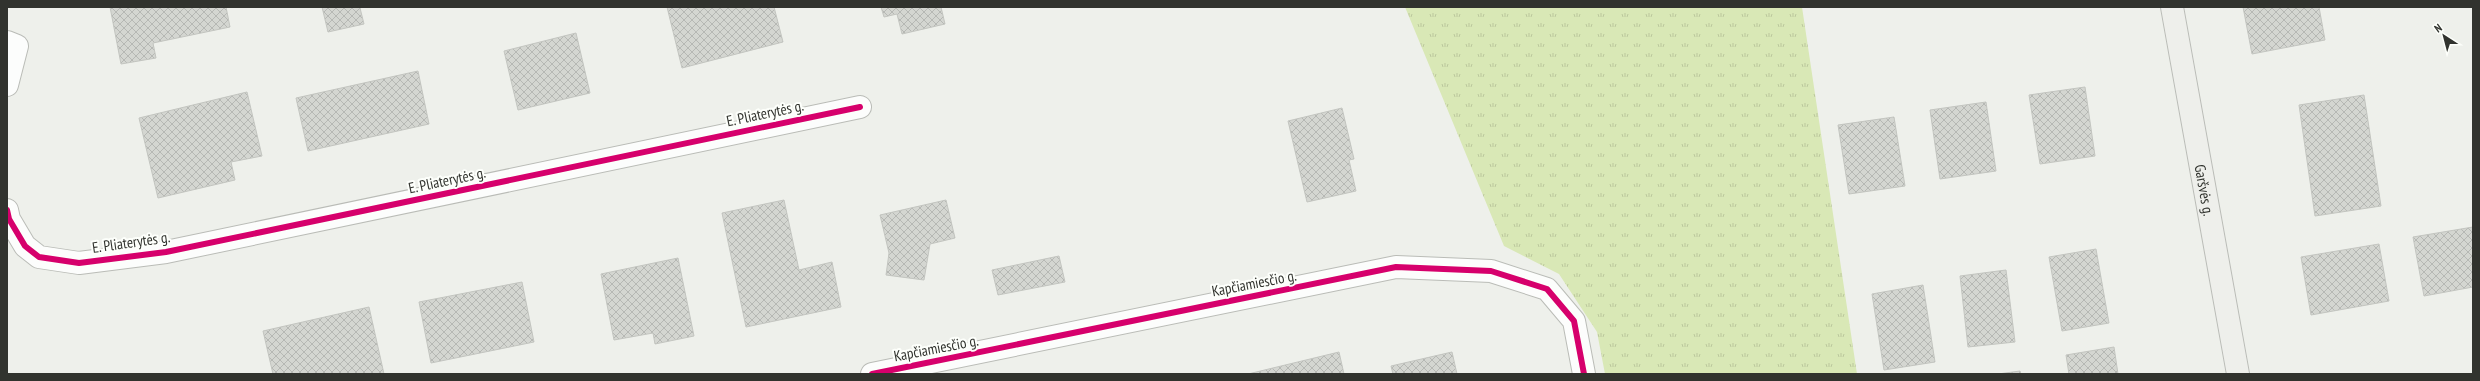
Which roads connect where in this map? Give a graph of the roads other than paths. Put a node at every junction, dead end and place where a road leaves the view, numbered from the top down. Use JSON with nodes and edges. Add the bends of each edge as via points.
{"nodes":[{"id":1,"x":2172,"y":7,"type":"edge"},
{"id":2,"x":12,"y":44,"type":"edge"},
{"id":3,"x":7,"y":85,"type":"edge"},
{"id":4,"x":860,"y":107,"type":"dead end"},
{"id":5,"x":7,"y":210,"type":"edge"},
{"id":6,"x":872,"y":374,"type":"edge"},
{"id":7,"x":1584,"y":374,"type":"edge"},
{"id":8,"x":2238,"y":374,"type":"edge"}],
"edges":[{"from":1,"to":8,"type":"main road","name":"Garšvės g."},
{"from":2,"to":3,"type":"street"},
{"from":4,"to":5,"type":"street","name":"E. Pliaterytės g.","via":[[166,252],[79,263],[39,257],[25,246],[9,219]]},
{"from":6,"to":7,"type":"street","name":"Kapčiamiesčio g.","via":[[1396,267],[1491,271],[1547,289],[1574,321]]}]}
